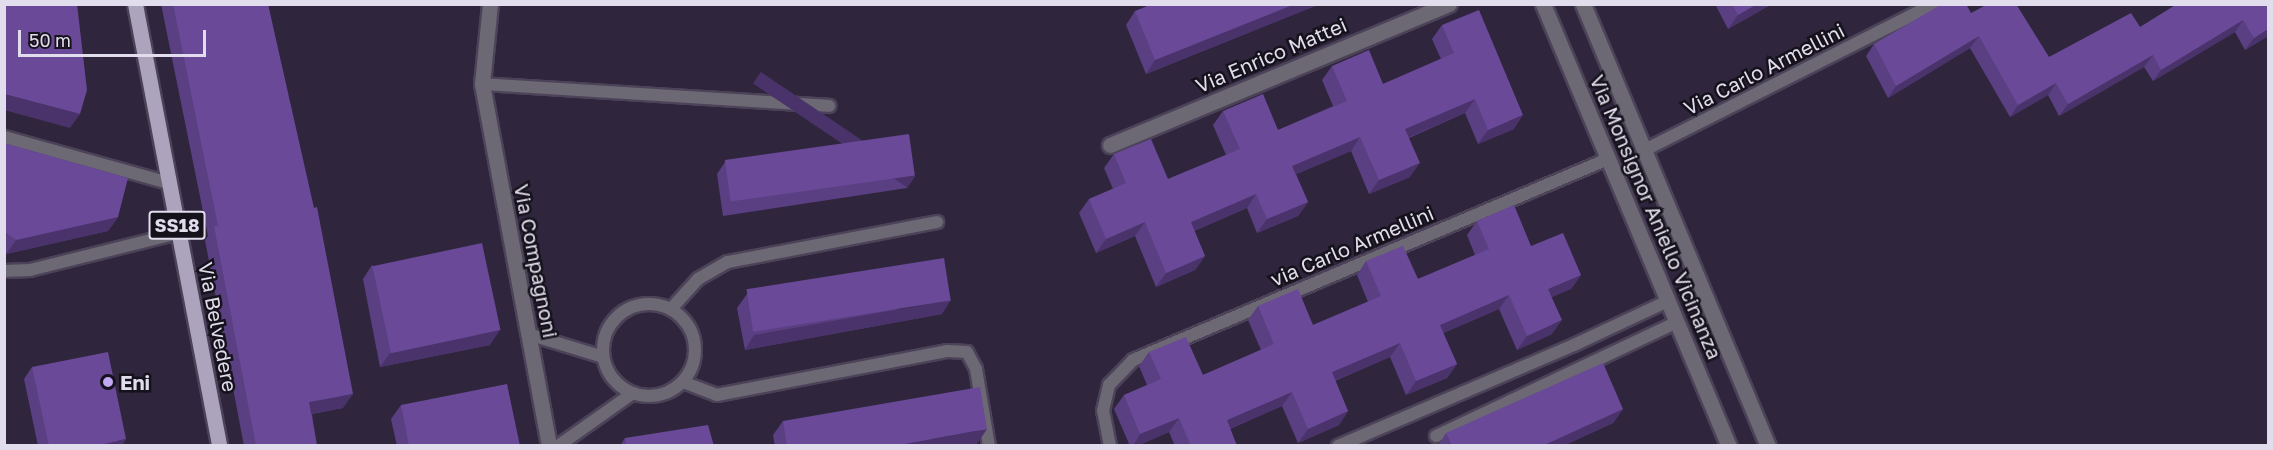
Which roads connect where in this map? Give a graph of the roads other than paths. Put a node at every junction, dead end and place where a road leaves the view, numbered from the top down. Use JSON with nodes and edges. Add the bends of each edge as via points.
{"nodes":[{"id":1,"x":135,"y":4,"type":"edge"},
{"id":2,"x":490,"y":4,"type":"edge"},
{"id":3,"x":1449,"y":4,"type":"edge"},
{"id":4,"x":1543,"y":4,"type":"edge"},
{"id":5,"x":1583,"y":4,"type":"edge"},
{"id":6,"x":1934,"y":4,"type":"edge"},
{"id":7,"x":482,"y":84,"type":"junction"},
{"id":8,"x":829,"y":106,"type":"dead end"},
{"id":9,"x":4,"y":137,"type":"edge"},
{"id":10,"x":1110,"y":145,"type":"dead end"},
{"id":11,"x":1643,"y":150,"type":"junction"},
{"id":12,"x":1608,"y":159,"type":"junction"},
{"id":13,"x":169,"y":183,"type":"junction"},
{"id":14,"x":937,"y":222,"type":"dead end"},
{"id":15,"x":178,"y":233,"type":"junction"},
{"id":16,"x":4,"y":271,"type":"edge"},
{"id":17,"x":1668,"y":301,"type":"junction"},
{"id":18,"x":671,"y":309,"type":"junction"},
{"id":19,"x":1677,"y":322,"type":"junction"},
{"id":20,"x":528,"y":334,"type":"junction"},
{"id":21,"x":603,"y":357,"type":"junction"},
{"id":22,"x":683,"y":382,"type":"junction"},
{"id":23,"x":633,"y":393,"type":"junction"},
{"id":24,"x":1436,"y":436,"type":"dead end"},
{"id":25,"x":219,"y":446,"type":"edge"},
{"id":26,"x":549,"y":446,"type":"edge"},
{"id":27,"x":558,"y":446,"type":"edge"},
{"id":28,"x":988,"y":446,"type":"edge"},
{"id":29,"x":1110,"y":446,"type":"edge"},
{"id":30,"x":1338,"y":446,"type":"edge"},
{"id":31,"x":1729,"y":446,"type":"edge"},
{"id":32,"x":1767,"y":446,"type":"edge"}],
"edges":[{"from":1,"to":13,"type":"main road","name":"Via Belvedere","number":"SS18"},
{"from":2,"to":7,"type":"street","name":"Via Compagnoni"},
{"from":3,"to":10,"type":"street","name":"Via Enrico Mattei"},
{"from":4,"to":12,"type":"street","name":"Via Monsignor Aniello Vicinanza"},
{"from":5,"to":11,"type":"street","name":"Via Monsignor Aniello Vicinanza"},
{"from":6,"to":11,"type":"lane","name":"Via Carlo Armellini"},
{"from":7,"to":8,"type":"lane"},
{"from":7,"to":20,"type":"street","name":"Via Compagnoni"},
{"from":9,"to":13,"type":"lane"},
{"from":11,"to":32,"type":"street","name":"Via Monsignor Aniello Vicinanza"},
{"from":12,"to":17,"type":"street","name":"Via Monsignor Aniello Vicinanza"},
{"from":12,"to":29,"type":"lane","name":"via Carlo Armellini","via":[[1133,360],[1109,385],[1103,411]]},
{"from":13,"to":15,"type":"main road","name":"Via Belvedere","number":"SS18"},
{"from":14,"to":18,"type":"lane","via":[[728,262],[698,279]]},
{"from":15,"to":16,"type":"lane","via":[[30,270]]},
{"from":15,"to":25,"type":"main road","name":"Via Belvedere","number":"SS18"},
{"from":17,"to":19,"type":"street","name":"Via Monsignor Aniello Vicinanza"},
{"from":17,"to":30,"type":"lane"},
{"from":18,"to":21,"type":"lane","via":[[641,304],[626,310],[613,321],[605,336]]},
{"from":18,"to":22,"type":"lane","via":[[684,319],[694,341],[695,357]]},
{"from":19,"to":24,"type":"lane"},
{"from":19,"to":31,"type":"street","name":"Via Monsignor Aniello Vicinanza"},
{"from":20,"to":21,"type":"lane"},
{"from":20,"to":26,"type":"street","name":"Via Compagnoni"},
{"from":21,"to":23,"type":"lane","via":[[619,385]]},
{"from":22,"to":23,"type":"lane","via":[[667,393]]},
{"from":22,"to":28,"type":"lane","via":[[717,395],[948,351],[967,352],[976,369]]},
{"from":23,"to":27,"type":"lane"}]}
